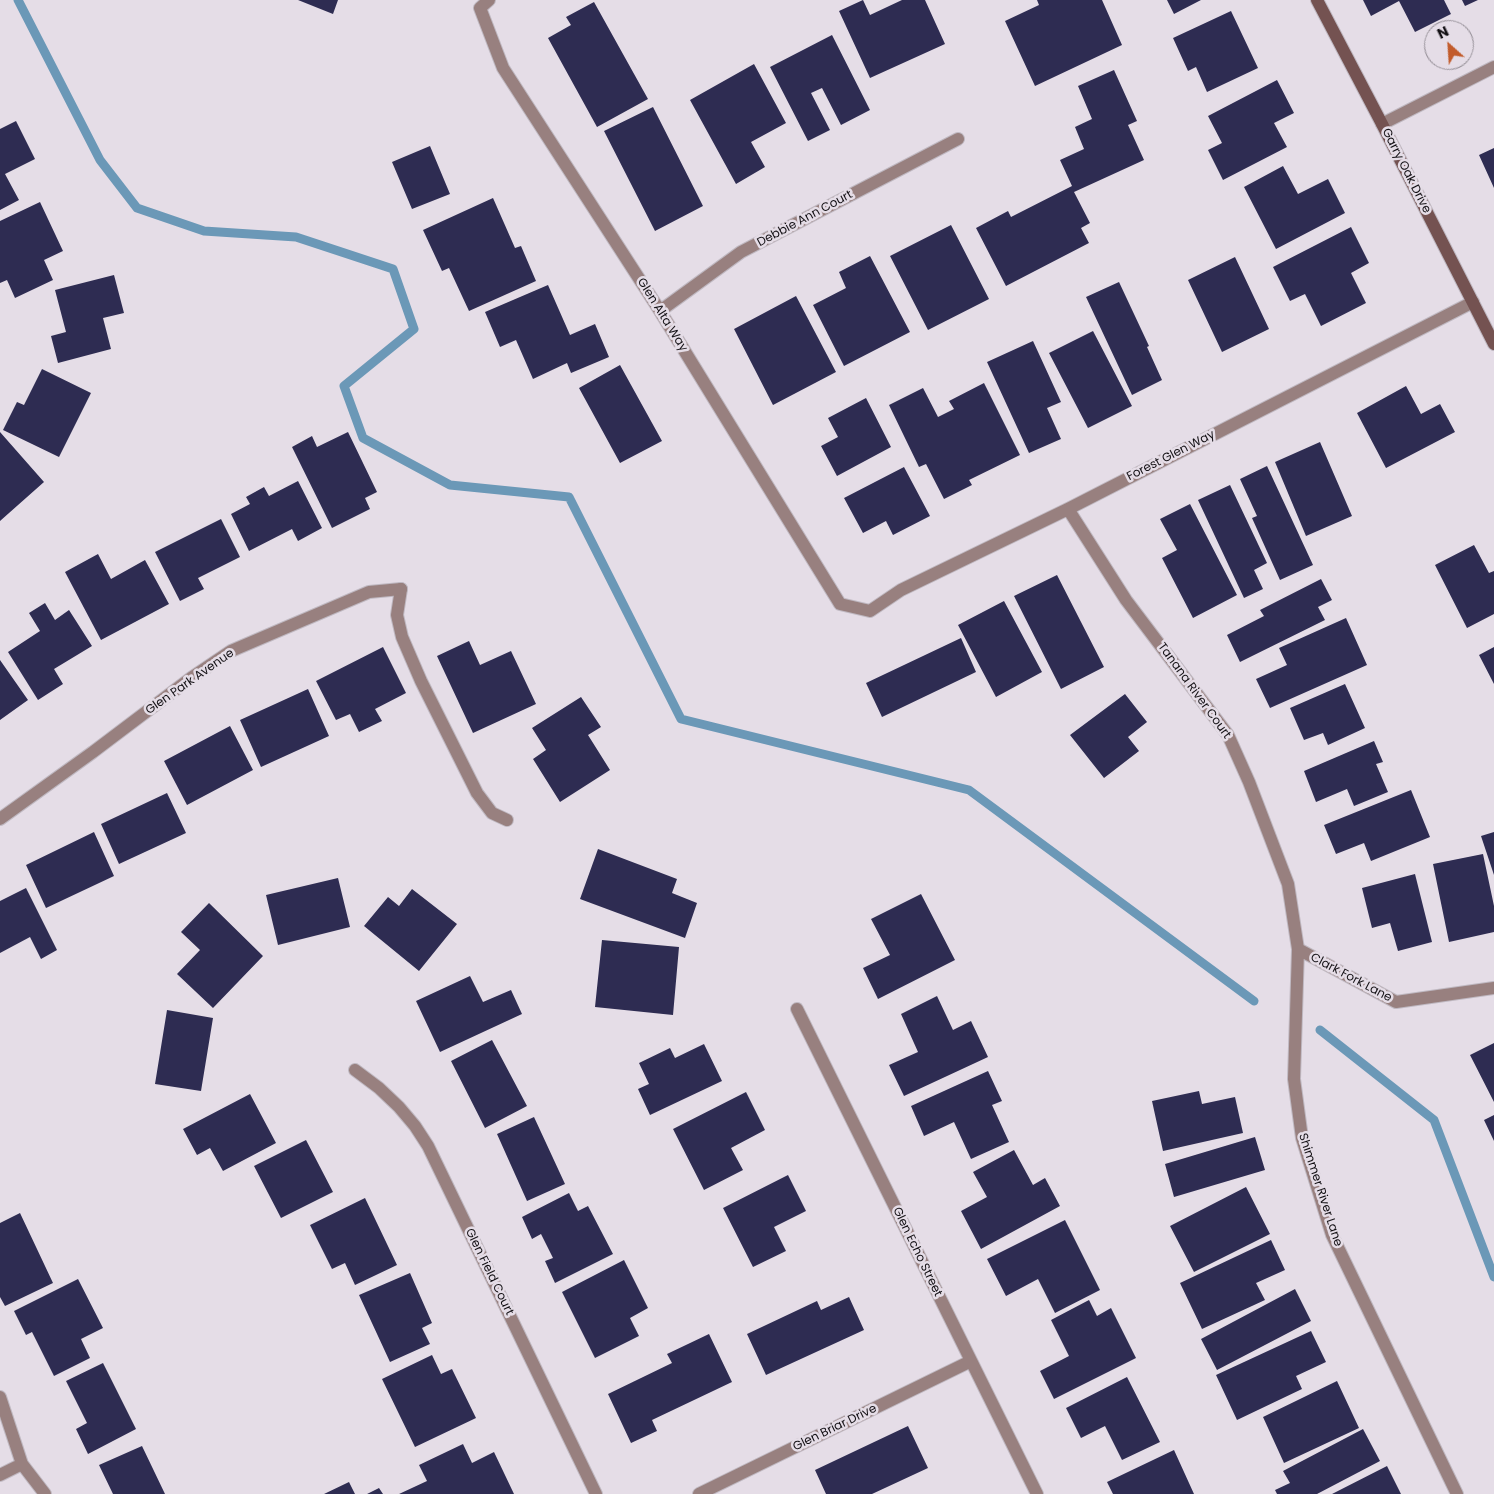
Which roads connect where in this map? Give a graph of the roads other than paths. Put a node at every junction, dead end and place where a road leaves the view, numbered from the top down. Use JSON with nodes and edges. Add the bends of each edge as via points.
{"nodes":[{"id":1,"x":489,"y":0,"type":"edge"},
{"id":2,"x":1317,"y":0,"type":"edge"},
{"id":3,"x":1494,"y":67,"type":"edge"},
{"id":4,"x":1382,"y":124,"type":"junction"},
{"id":5,"x":958,"y":139,"type":"dead end"},
{"id":6,"x":1473,"y":302,"type":"junction"},
{"id":7,"x":660,"y":311,"type":"junction"},
{"id":8,"x":1494,"y":344,"type":"edge"},
{"id":9,"x":1068,"y":509,"type":"junction"},
{"id":10,"x":870,"y":611,"type":"joint"},
{"id":11,"x":0,"y":819,"type":"edge"},
{"id":12,"x":508,"y":820,"type":"dead end"},
{"id":13,"x":1298,"y":949,"type":"junction"},
{"id":14,"x":1494,"y":988,"type":"edge"},
{"id":15,"x":797,"y":1009,"type":"dead end"},
{"id":16,"x":355,"y":1070,"type":"dead end"},
{"id":17,"x":971,"y":1361,"type":"junction"},
{"id":18,"x":0,"y":1397,"type":"edge"},
{"id":19,"x":22,"y":1464,"type":"junction"},
{"id":20,"x":0,"y":1476,"type":"edge"},
{"id":21,"x":45,"y":1494,"type":"edge"},
{"id":22,"x":596,"y":1494,"type":"edge"},
{"id":23,"x":699,"y":1494,"type":"edge"},
{"id":24,"x":1037,"y":1494,"type":"edge"},
{"id":25,"x":1457,"y":1494,"type":"edge"}],
"edges":[{"from":1,"to":7,"type":"street","name":"Glen Alta Way","via":[[480,8],[503,68]]},
{"from":2,"to":4,"type":"street","name":"Garry Oak Drive"},
{"from":3,"to":4,"type":"street"},
{"from":4,"to":6,"type":"street","name":"Garry Oak Drive"},
{"from":5,"to":7,"type":"street","name":"Debbie Ann Court","via":[[741,252]]},
{"from":6,"to":8,"type":"street","name":"Garry Oak Drive"},
{"from":6,"to":9,"type":"street","name":"Forest Glen Way"},
{"from":7,"to":10,"type":"street","name":"Glen Alta Way","via":[[840,604]]},
{"from":9,"to":10,"type":"street","name":"Forest Glen Way","via":[[901,590]]},
{"from":9,"to":13,"type":"street","name":"Tanana River Court","via":[[1126,600],[1228,735],[1288,884]]},
{"from":11,"to":12,"type":"street","name":"Glen Park Avenue","via":[[231,651],[369,592],[401,589],[397,614],[402,637],[422,682],[477,793],[492,813]]},
{"from":13,"to":14,"type":"street","name":"Clark Fork Lane","via":[[1396,1002]]},
{"from":13,"to":25,"type":"street","name":"Shimmer River Lane","via":[[1294,1079],[1302,1138],[1332,1235]]},
{"from":15,"to":17,"type":"street","name":"Glen Echo Street"},
{"from":16,"to":22,"type":"street","name":"Glen Field Court","via":[[399,1107],[428,1146]]},
{"from":17,"to":23,"type":"street","name":"Glen Briar Drive"},
{"from":17,"to":24,"type":"street","name":"Glen Echo Street"},
{"from":18,"to":19,"type":"street"},
{"from":19,"to":20,"type":"street"},
{"from":19,"to":21,"type":"street"}]}
